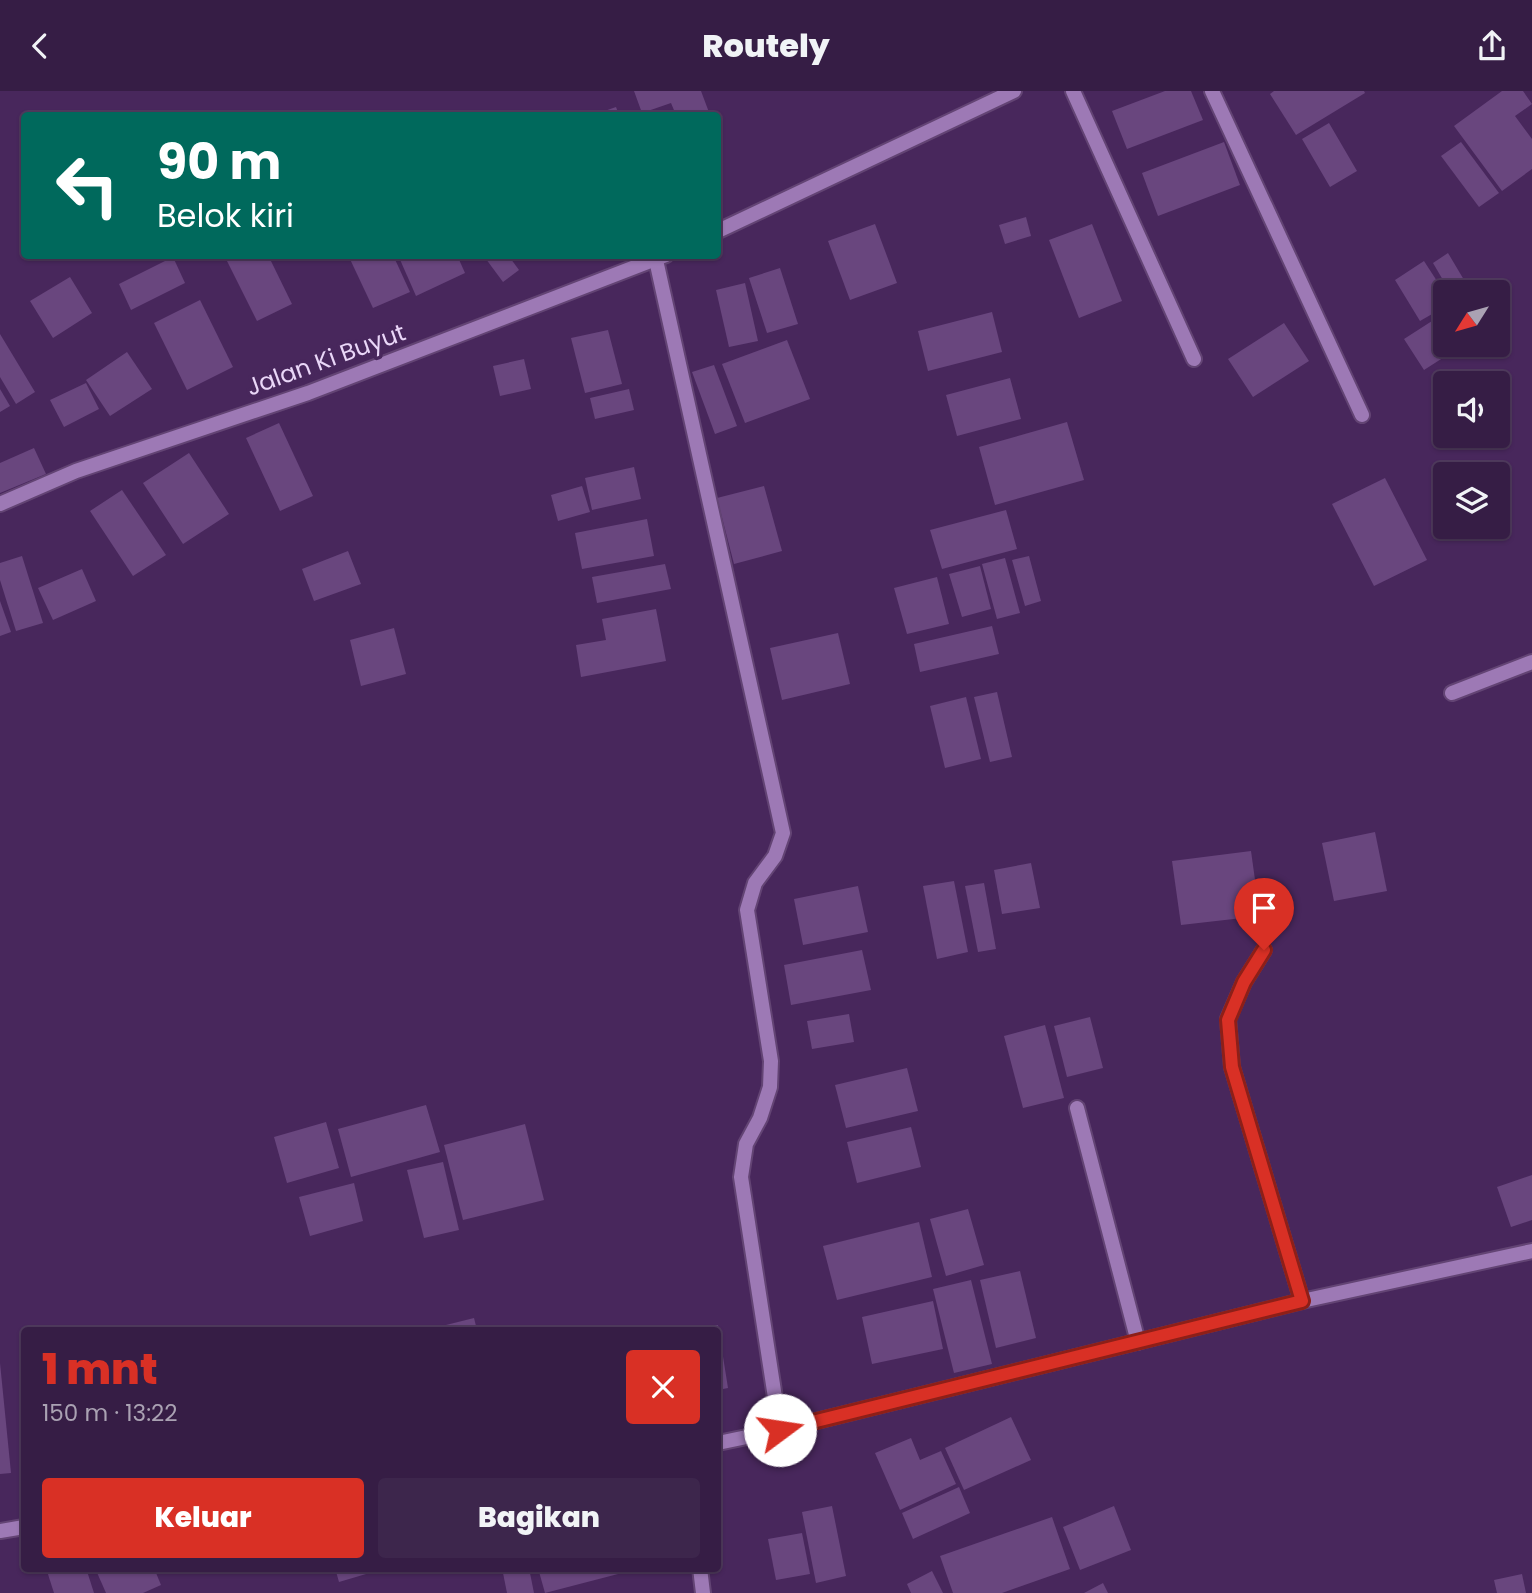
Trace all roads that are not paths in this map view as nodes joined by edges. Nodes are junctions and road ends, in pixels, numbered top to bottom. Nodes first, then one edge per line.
1 (1014, 91) edge
2 (1073, 91) edge
3 (1212, 91) edge
4 (721, 230) edge
5 (658, 259) edge
6 (661, 259) edge
7 (1194, 359) dead end
8 (1362, 415) dead end
9 (0, 503) edge
10 (1532, 662) edge
11 (1452, 693) dead end
12 (1264, 950) dead end
13 (1077, 1108) dead end
14 (1532, 1251) edge
15 (1302, 1301) junction
16 (1138, 1342) junction
17 (780, 1430) junction
18 (721, 1442) edge
19 (21, 1528) edge
20 (0, 1531) edge
21 (700, 1572) edge
22 (703, 1593) edge

1 - 4 street
2 - 7 street
3 - 8 street
5 - 9 street, Jalan Ki Buyut
6 - 17 street
10 - 11 street
12 - 15 street
13 - 16 street
14 - 15 street
15 - 16 street
16 - 17 street
17 - 18 street
19 - 20 street
21 - 22 street

